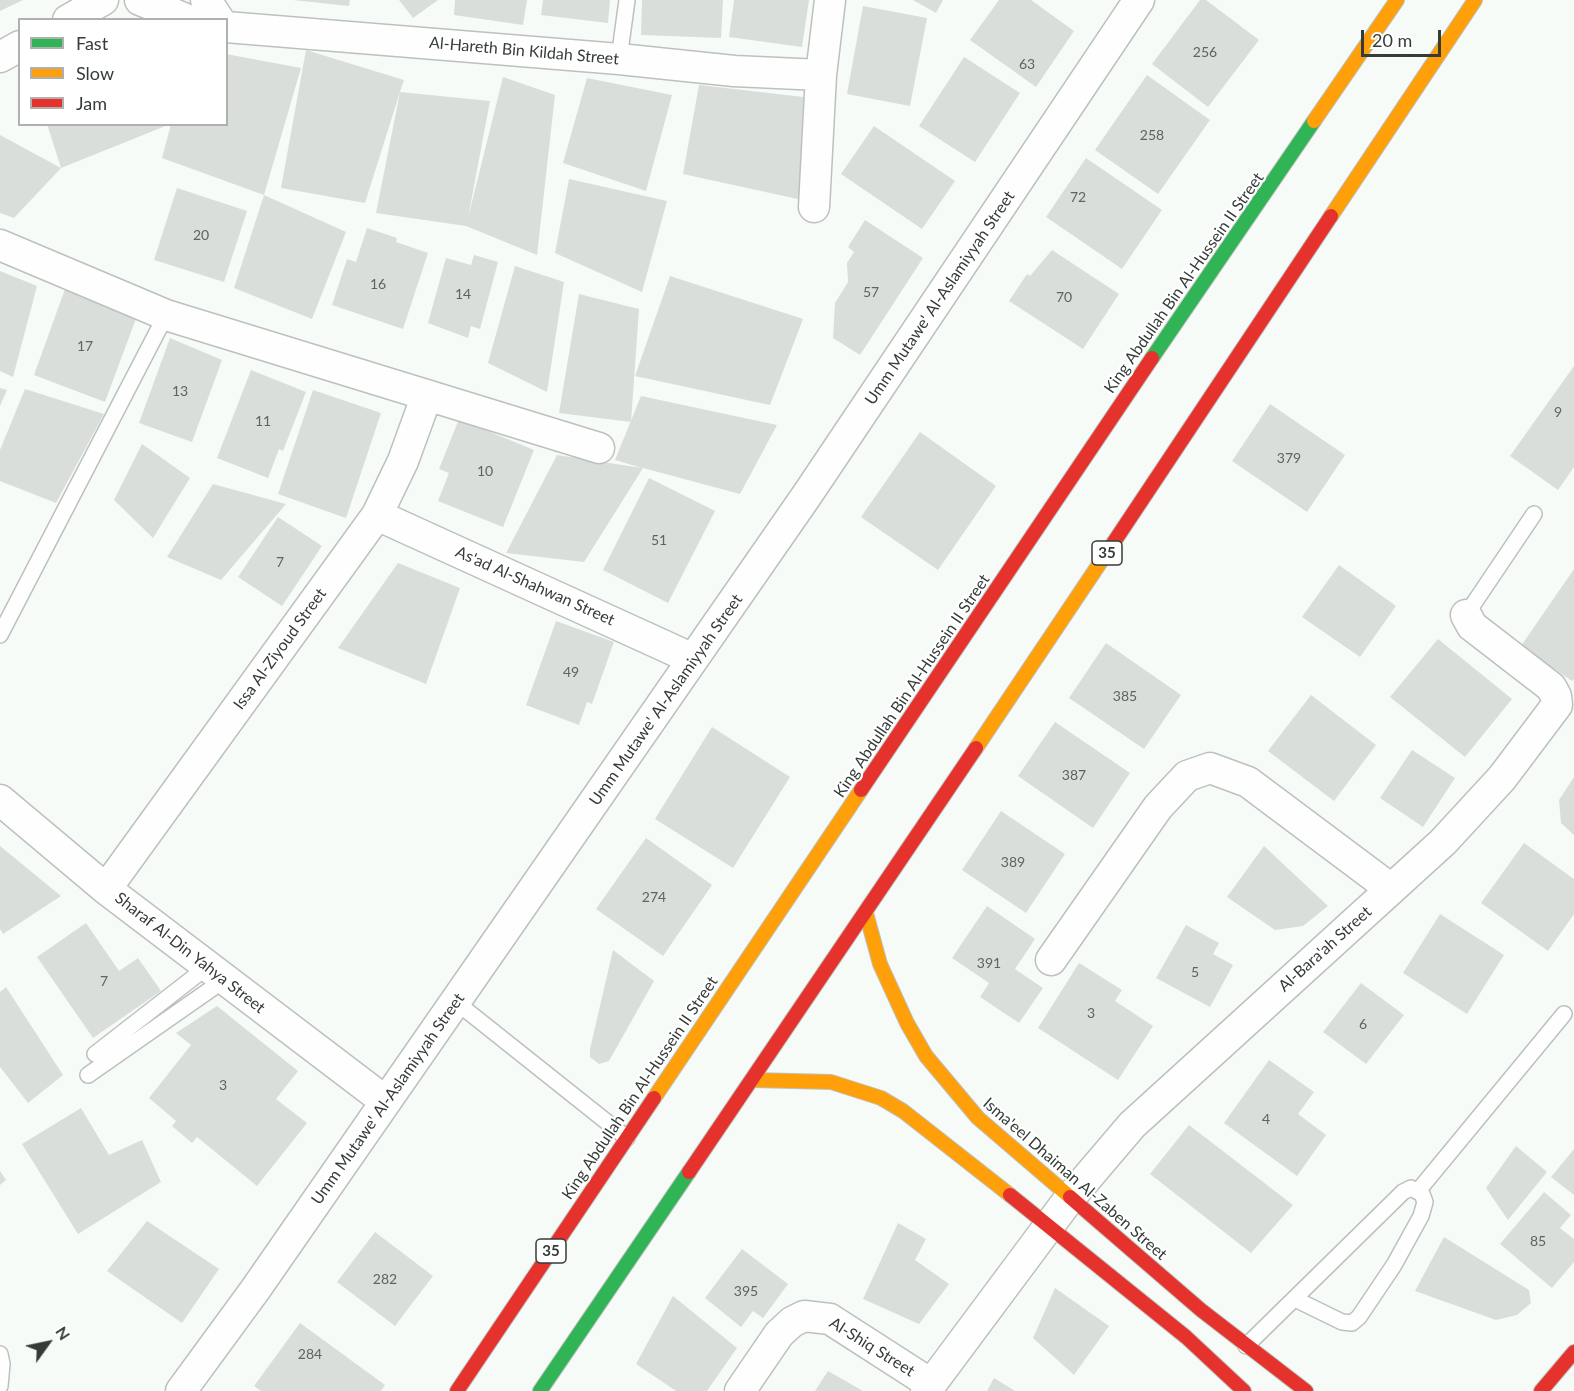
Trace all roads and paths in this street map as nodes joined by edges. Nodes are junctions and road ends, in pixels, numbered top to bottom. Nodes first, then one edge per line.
1 (103, 0) edge
2 (140, 0) edge
3 (184, 0) edge
4 (206, 0) edge
5 (627, 0) edge
6 (830, 0) edge
7 (1139, 0) edge
8 (1397, 0) edge
9 (1475, 0) edge
10 (72, 18) edge
11 (183, 18) edge
12 (214, 18) edge
13 (216, 18) edge
14 (228, 27) edge
15 (18, 47) edge
16 (0, 57) edge
17 (619, 59) junction
18 (821, 75) junction
19 (814, 207) dead end
20 (0, 245) edge
21 (166, 315) junction
22 (427, 395) junction
23 (599, 448) dead end
24 (1534, 514) dead end
25 (377, 515) junction
26 (1466, 615) joint
27 (0, 635) edge
28 (693, 659) junction
29 (0, 800) edge
30 (106, 888) junction
31 (1391, 890) junction
32 (866, 913) junction
33 (1051, 960) dead end
34 (216, 974) junction
35 (456, 1002) junction
36 (1564, 1014) dead end
37 (95, 1054) dead end
38 (88, 1075) dead end
39 (753, 1080) junction
40 (384, 1101) junction
41 (627, 1138) junction
42 (1418, 1191) junction
43 (1070, 1199) junction
44 (1050, 1226) junction
45 (1295, 1299) junction
46 (1246, 1346) junction
47 (1574, 1352) edge
48 (0, 1354) edge
49 (0, 1386) edge
50 (929, 1387) edge
51 (180, 1391) edge
52 (457, 1391) edge
53 (540, 1391) edge
54 (740, 1391) edge
55 (1244, 1391) edge
56 (1306, 1391) edge
57 (1541, 1391) edge

1 - 10 street
2 - 11 street
3 - 12 street
4 - 13 street
5 - 17 lane
6 - 18 street
7 - 28 street, Umm Mutawe' Al-Aslamiyyah Street
8 - 41 main road, King Abdullah Bin Al-Hussein II Street / 35
9 - 32 main road, 35
14 - 17 street, Al-Hareth Bin Kildah Street
15 - 16 street
17 - 18 street, Al-Hareth Bin Kildah Street
18 - 19 street
20 - 21 street
21 - 22 street
21 - 27 lane
22 - 23 street
22 - 25 street, Issa Al-Ziyoud Street
24 - 26 lane
25 - 28 street, As'ad Al-Shahwan Street
25 - 30 street, Issa Al-Ziyoud Street
26 - 31 street, Al-Bara'ah Street
28 - 35 street, Umm Mutawe' Al-Aslamiyyah Street
29 - 30 street, Sharaf Al-Din Yahya Street
30 - 34 street, Sharaf Al-Din Yahya Street
31 - 33 street
31 - 43 street, Al-Bara'ah Street
32 - 39 main road, 35
32 - 43 main road, Isma'eel Dhaiman Al-Zaben Street
34 - 37 lane
34 - 38 lane
34 - 40 street, Sharaf Al-Din Yahya Street
35 - 40 street, Umm Mutawe' Al-Aslamiyyah Street
35 - 41 lane
36 - 42 lane
39 - 44 main road
39 - 53 main road, 35
40 - 51 street, Umm Mutawe' Al-Aslamiyyah Street
41 - 52 main road, King Abdullah Bin Al-Hussein II Street / 35
42 - 45 lane
42 - 45 lane
43 - 44 street, Al-Shiq Street
43 - 46 main road, Isma'eel Dhaiman Al-Zaben Street
44 - 50 street, Al-Shiq Street
44 - 55 main road
45 - 46 lane
46 - 56 main road, Isma'eel Dhaiman Al-Zaben Street
47 - 57 main road
48 - 49 lane
50 - 54 street, Al-Shiq Street

